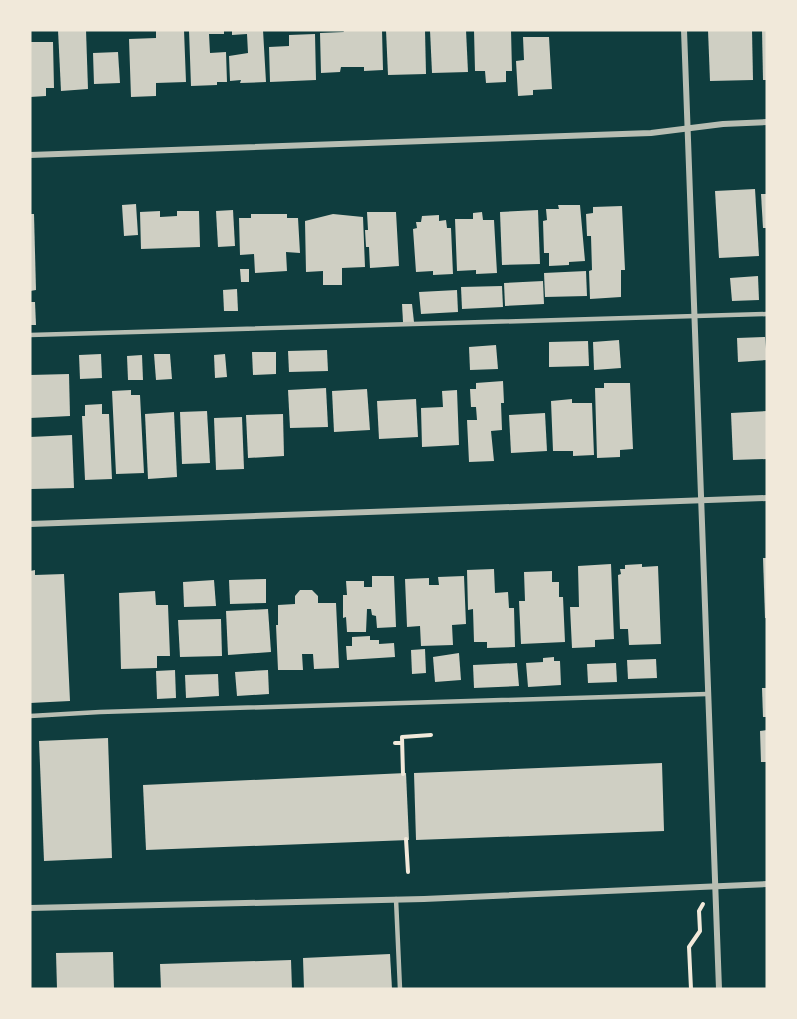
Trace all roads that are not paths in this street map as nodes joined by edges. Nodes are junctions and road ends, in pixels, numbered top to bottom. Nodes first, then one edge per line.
1 (684, 30) edge
2 (767, 122) edge
3 (687, 129) junction
4 (30, 155) edge
5 (767, 314) edge
6 (693, 317) junction
7 (30, 335) edge
8 (767, 498) edge
9 (701, 501) junction
10 (30, 524) edge
11 (707, 694) junction
12 (30, 716) edge
13 (767, 884) edge
14 (715, 886) junction
15 (396, 899) junction
16 (30, 908) edge
17 (400, 989) edge
18 (719, 989) edge

1 - 3 street
2 - 3 street
3 - 4 street
3 - 6 street
5 - 6 lane
6 - 7 lane
6 - 9 street
8 - 9 street
9 - 10 street
9 - 11 street
11 - 12 lane
11 - 14 street
13 - 14 street
14 - 15 street
14 - 18 street
15 - 16 street
15 - 17 lane

